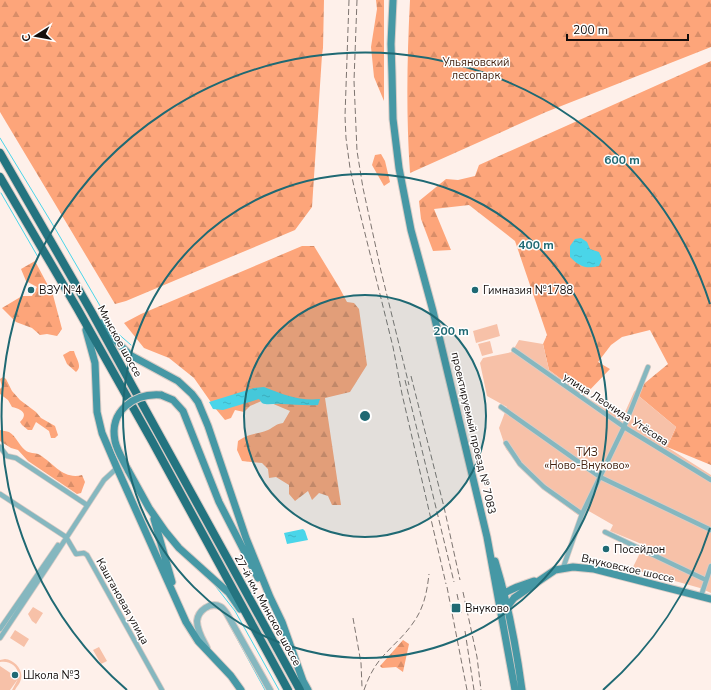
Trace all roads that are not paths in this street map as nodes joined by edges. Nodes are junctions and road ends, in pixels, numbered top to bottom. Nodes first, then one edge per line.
1 (393, 0) edge
2 (0, 154) edge
3 (0, 177) edge
4 (77, 308) junction
5 (91, 311) junction
6 (514, 350) dead end
7 (648, 367) dead end
8 (501, 406) dead end
9 (624, 427) junction
10 (506, 443) dead end
11 (0, 447) edge
12 (116, 468) junction
13 (600, 477) junction
14 (711, 480) edge
15 (0, 494) edge
16 (87, 505) junction
17 (149, 508) junction
18 (582, 514) junction
19 (711, 530) edge
20 (605, 532) dead end
21 (66, 537) junction
22 (218, 541) joint
23 (209, 546) joint
24 (711, 566) edge
25 (563, 568) junction
26 (542, 578) junction
27 (706, 580) junction
28 (502, 596) junction
29 (701, 596) junction
30 (270, 597) junction
31 (514, 598) junction
32 (711, 600) edge
33 (508, 606) junction
34 (180, 609) junction
35 (254, 628) junction
36 (0, 629) edge
37 (285, 629) junction
38 (0, 638) edge
39 (212, 657) junction
40 (162, 690) edge
41 (241, 690) edge
42 (270, 690) edge
43 (288, 690) edge
44 (300, 690) edge
45 (303, 690) edge
46 (308, 690) edge
47 (514, 690) edge
48 (522, 690) edge

1 - 28 main road, проектируемый проезд № 7083
2 - 5 highway, Минское шоссе
3 - 4 highway, Минское шоссе
4 - 12 main road
4 - 23 highway, Минское шоссе
5 - 22 highway, Минское шоссе
5 - 30 main road
6 - 9 street, улица Леонида Утёсова
7 - 9 street
8 - 13 street
9 - 13 street
9 - 14 street, улица Леонида Утёсова
10 - 18 street
11 - 16 street
12 - 16 street
12 - 34 main road
13 - 18 street
13 - 19 street
15 - 21 street, Каштановая улица
16 - 21 street
17 - 30 main road, bridge
17 - 34 main road
17 - 35 main road
18 - 25 street
20 - 27 street
21 - 36 street
21 - 38 street
21 - 40 street, Каштановая улица
22 - 44 highway, 27-й км, Минское шоссе
23 - 35 highway, 27-й км, Минское шоссе
24 - 27 street
25 - 26 main road, Внуковское шоссе
25 - 29 main road, Внуковское шоссе
26 - 28 main road, Внуковское шоссе
26 - 31 main road, Внуковское шоссе
27 - 29 street
28 - 31 main road
28 - 33 main road
28 - 47 main road
29 - 32 main road, Внуковское шоссе
30 - 37 main road
31 - 33 main road, Внуковское шоссе
33 - 48 main road
34 - 39 main road
35 - 43 highway, 27-й км, Минское шоссе
37 - 45 main road
37 - 46 main road
39 - 41 main road
39 - 42 street

